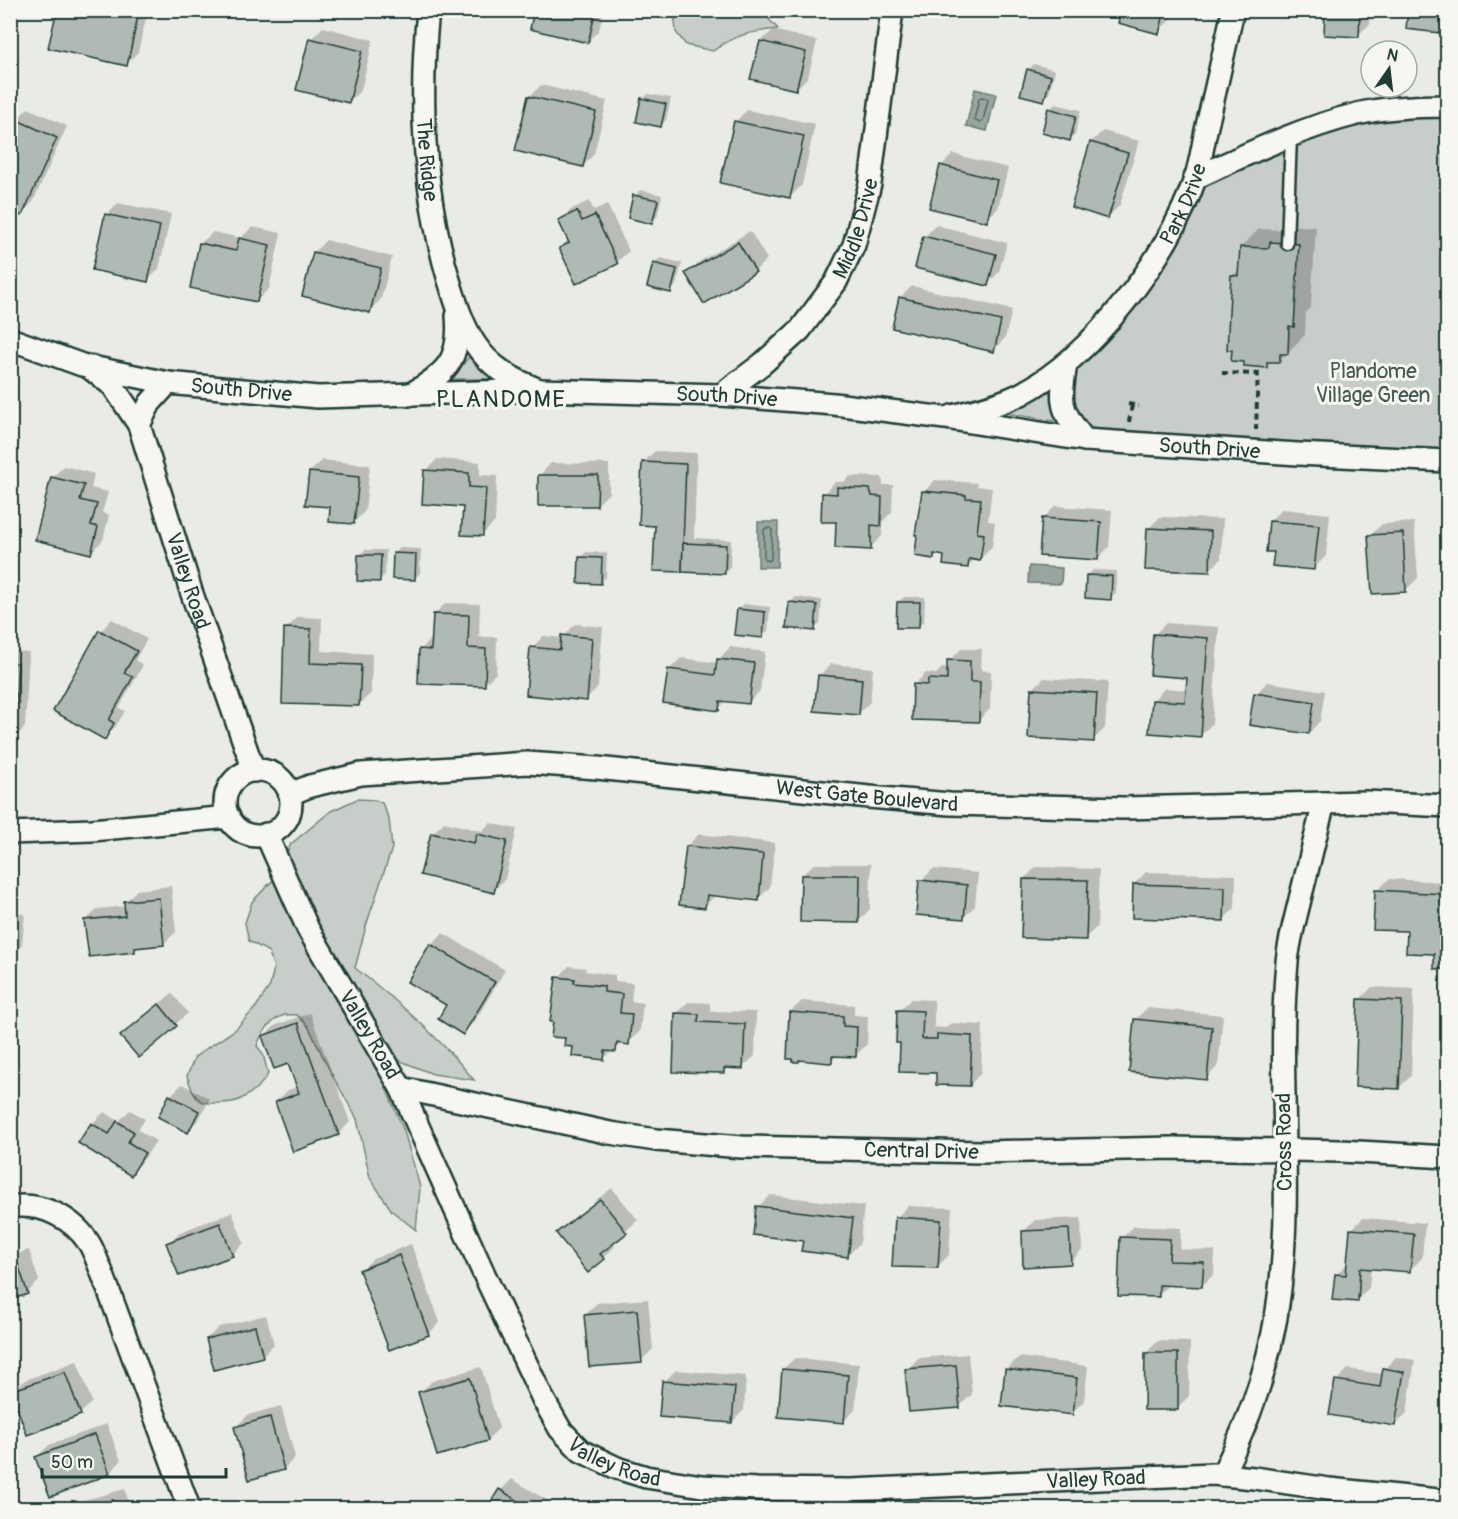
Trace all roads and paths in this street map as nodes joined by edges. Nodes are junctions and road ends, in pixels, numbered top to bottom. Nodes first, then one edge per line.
1 (428, 10) edge
2 (892, 10) edge
3 (1233, 10) edge
4 (1448, 106) edge
5 (1291, 136) junction
6 (1195, 178) junction
7 (1287, 244) dead end
8 (456, 307) junction
9 (10, 339) edge
10 (82, 364) junction
11 (1066, 364) junction
12 (1258, 368) dead end
13 (1222, 373) dead end
14 (1258, 374) junction
15 (168, 383) junction
16 (539, 390) junction
17 (407, 396) junction
18 (721, 396) junction
19 (1128, 404) dead end
20 (1139, 406) dead end
21 (945, 418) junction
22 (139, 425) junction
23 (1085, 440) junction
24 (1255, 451) junction
25 (1448, 461) edge
26 (254, 771) junction
27 (290, 794) junction
28 (1324, 802) junction
29 (1448, 806) edge
30 (229, 817) junction
31 (10, 833) edge
32 (266, 834) junction
33 (401, 1088) junction
34 (1284, 1150) junction
35 (1448, 1157) edge
36 (10, 1207) edge
37 (1222, 1475) junction
38 (1448, 1501) edge
39 (189, 1509) edge

1 - 8 street, The Ridge
2 - 18 street, Middle Drive
3 - 6 street, Park Drive
4 - 5 street
5 - 6 street
5 - 7 lane
6 - 11 street, Park Drive
8 - 16 street, The Ridge
8 - 17 street, The Ridge
9 - 10 street, South Drive
10 - 15 street, South Drive
10 - 22 street, Valley Road
11 - 21 street, Park Drive
11 - 23 street
12 - 14 path
13 - 14 path
14 - 24 path
15 - 17 street, South Drive
15 - 22 street
16 - 17 street, South Drive
16 - 18 street, South Drive
18 - 21 street, South Drive
19 - 20 path
21 - 23 street, South Drive
22 - 26 street, Valley Road
23 - 24 street, South Drive
24 - 25 street, South Drive
26 - 27 street
26 - 30 street
27 - 28 street, West Gate Boulevard
27 - 32 street
28 - 29 street, West Gate Boulevard
28 - 34 street, Cross Road
30 - 31 street
30 - 32 street
32 - 33 street, Valley Road
33 - 34 street, Central Drive
33 - 37 street, Valley Road
34 - 35 street, Central Drive
34 - 37 street, Cross Road
36 - 39 street
37 - 38 street, Valley Road

